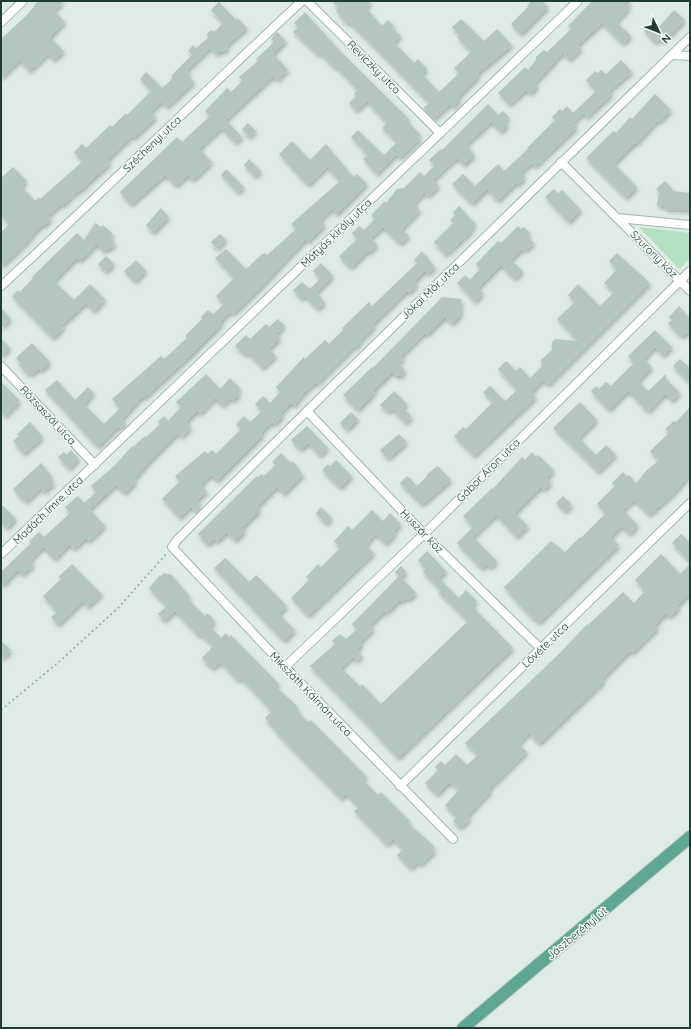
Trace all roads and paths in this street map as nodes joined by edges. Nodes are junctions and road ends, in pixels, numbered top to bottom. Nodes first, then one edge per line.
1 (23, 1) edge
2 (302, 1) edge
3 (307, 1) edge
4 (578, 1) edge
5 (1, 22) edge
6 (690, 37) edge
7 (672, 55) junction
8 (690, 56) edge
9 (440, 133) junction
10 (561, 162) junction
11 (617, 218) junction
12 (690, 225) edge
13 (690, 271) edge
14 (680, 281) junction
15 (1, 286) edge
16 (690, 291) edge
17 (1, 366) edge
18 (307, 411) junction
19 (94, 465) junction
20 (690, 503) edge
21 (424, 534) junction
22 (172, 547) junction
23 (1, 554) edge
24 (541, 649) junction
25 (285, 667) junction
26 (1, 710) edge
27 (400, 786) junction
28 (690, 837) edge
29 (453, 839) dead end
30 (463, 1028) edge

1 - 5 street
2 - 15 street, Széchenyi utca
3 - 9 street, Reviczky utca
4 - 9 street, Mátyás király utca
6 - 7 street, Jókai Mór utca
7 - 8 street
7 - 10 street, Jókai Mór utca
9 - 19 street, Mátyás király utca
10 - 11 street
10 - 18 street, Jókai Mór utca
11 - 12 street
11 - 14 street, Szurony köz
13 - 14 street, Gábor Áron utca
14 - 16 street, Szurony köz
14 - 21 street, Gábor Áron utca
17 - 19 street, Rózsaszál utca
18 - 21 street, Huszár köz
18 - 22 street, Jókai Mór utca
19 - 23 street, Madách Imre utca
20 - 24 street, Lövéte utca
21 - 24 street, Huszár köz
21 - 25 street, Gábor Áron utca
22 - 25 street, Mikszáth Kálmán utca
22 - 26 path
24 - 27 street, Lövéte utca
25 - 27 street, Mikszáth Kálmán utca
27 - 29 street, Mikszáth Kálmán utca
28 - 30 main road, Jászberényi út

